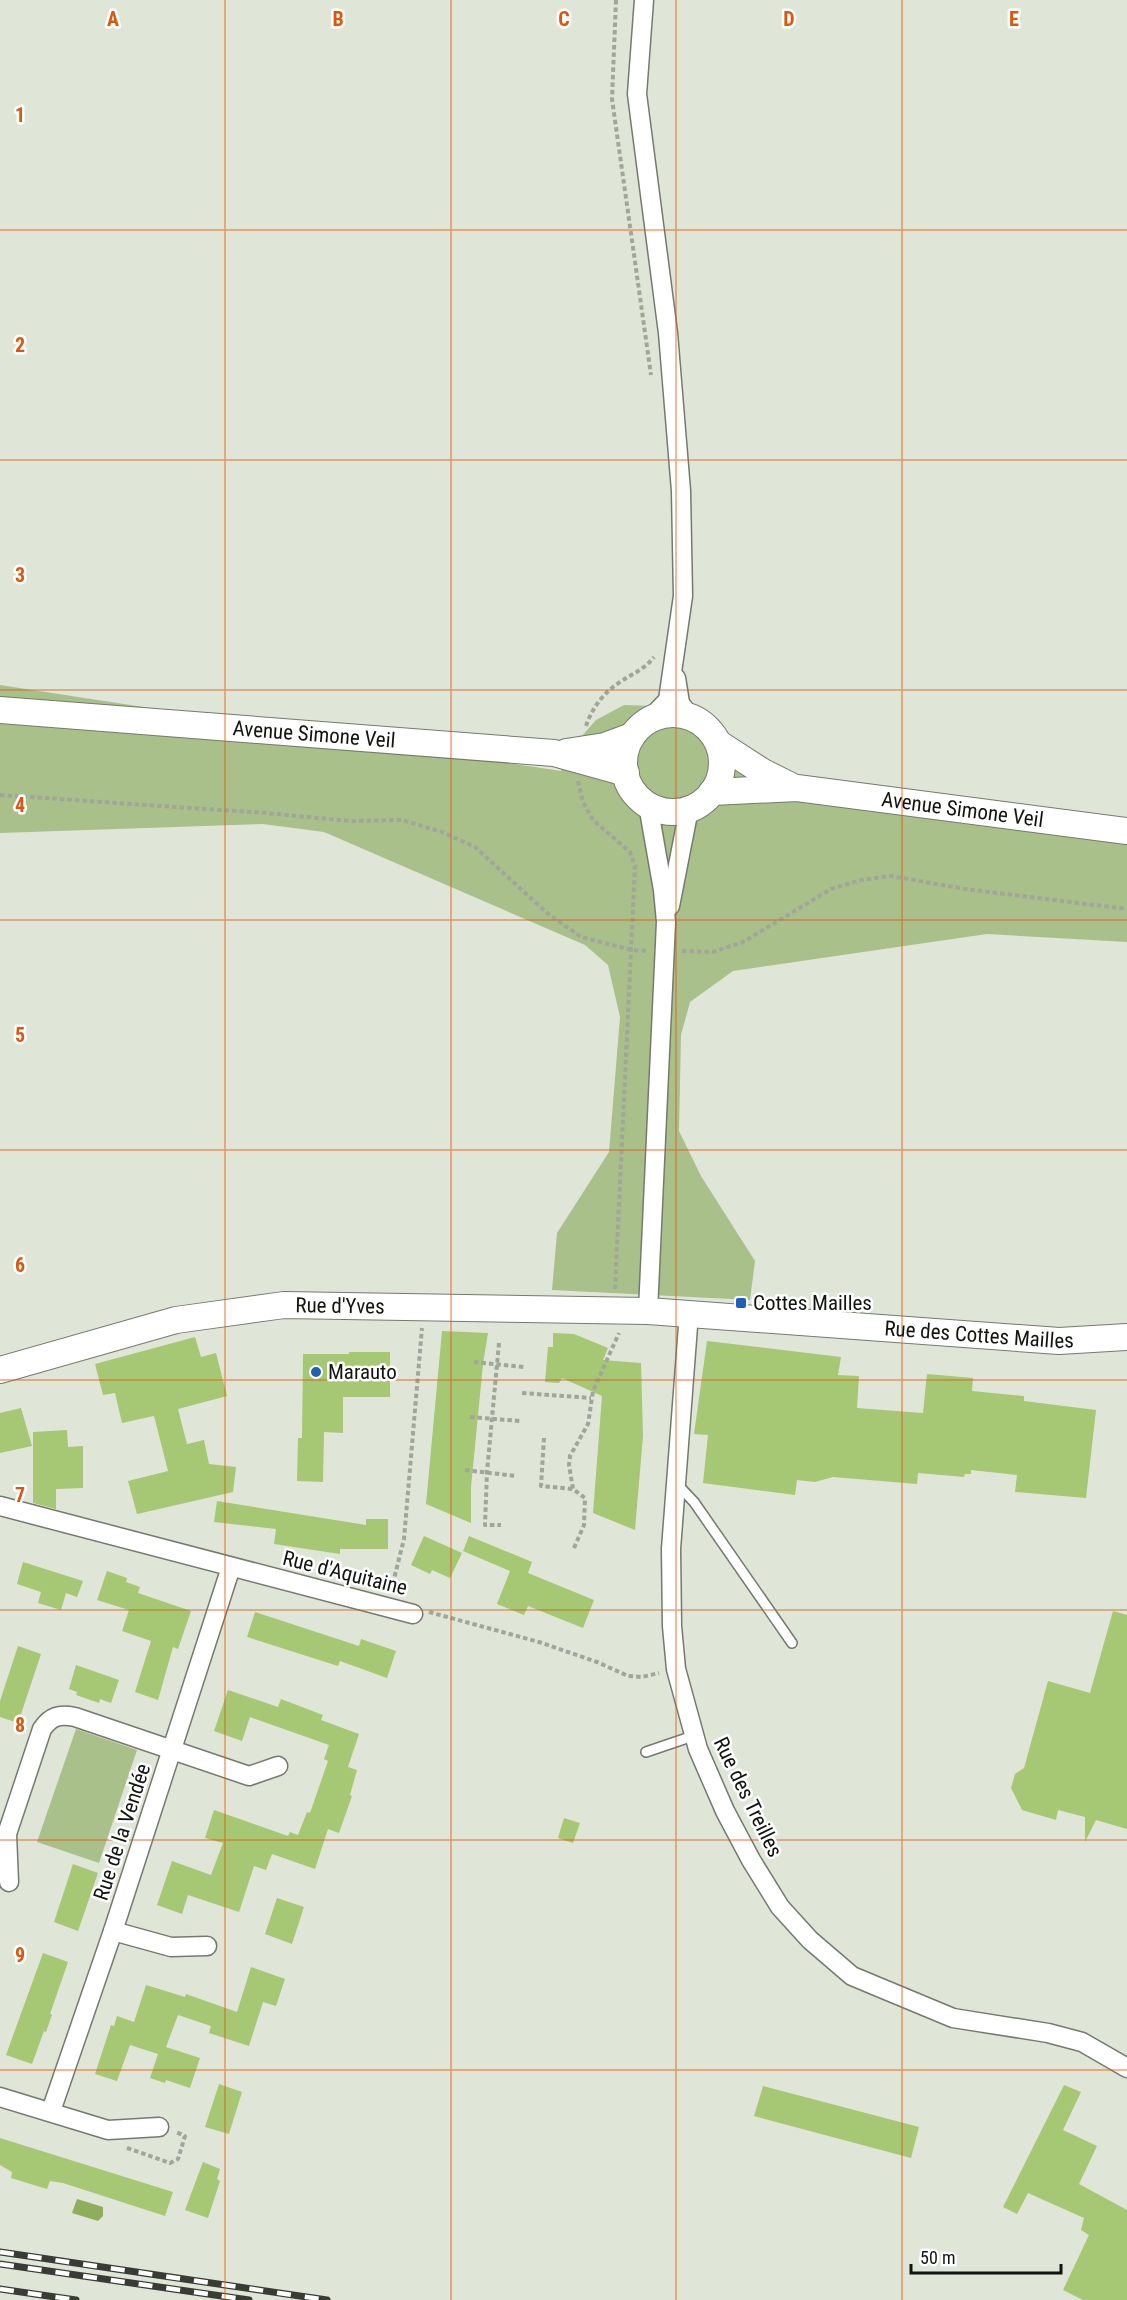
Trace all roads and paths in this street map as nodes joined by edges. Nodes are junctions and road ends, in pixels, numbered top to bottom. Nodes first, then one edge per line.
1 (616, 0) edge
2 (644, 0) edge
3 (651, 382) dead end
4 (656, 655) dead end
5 (674, 661) junction
6 (0, 710) edge
7 (690, 717) junction
8 (641, 728) junction
9 (718, 743) junction
10 (570, 754) junction
11 (626, 773) junction
12 (797, 788) junction
13 (712, 792) junction
14 (0, 795) edge
15 (648, 805) junction
16 (689, 809) junction
17 (1127, 831) edge
18 (1127, 909) edge
19 (666, 922) junction
20 (664, 949) junction
21 (632, 950) junction
22 (423, 1307) junction
23 (630, 1310) junction
24 (689, 1313) junction
25 (1127, 1337) edge
26 (499, 1343) dead end
27 (474, 1362) dead end
28 (496, 1364) junction
29 (524, 1367) dead end
30 (0, 1370) edge
31 (522, 1393) dead end
32 (591, 1398) junction
33 (470, 1417) dead end
34 (492, 1419) junction
35 (520, 1421) dead end
36 (544, 1438) dead end
37 (465, 1470) dead end
38 (487, 1473) junction
39 (516, 1476) dead end
40 (676, 1483) junction
41 (573, 1489) junction
42 (0, 1506) edge
43 (501, 1525) dead end
44 (574, 1548) dead end
45 (231, 1567) junction
46 (386, 1606) junction
47 (414, 1614) joint
48 (792, 1643) dead end
49 (676, 1669) junction
50 (693, 1736) junction
51 (173, 1751) junction
52 (646, 1752) dead end
53 (279, 1766) dead end
54 (9, 1882) dead end
55 (113, 1931) junction
56 (207, 1946) dead end
57 (1127, 2068) edge
58 (0, 2097) edge
59 (51, 2111) junction
60 (159, 2127) dead end

1 - 3 path
2 - 5 street
4 - 10 path
5 - 7 street
5 - 8 street
6 - 10 main road, Avenue Simone Veil
7 - 8 main road
7 - 9 main road
8 - 10 main road
8 - 11 main road
9 - 12 main road
9 - 13 main road
10 - 11 main road, Avenue Simone Veil
10 - 21 path
11 - 15 main road
12 - 13 main road
12 - 17 main road, Avenue Simone Veil
13 - 16 main road
14 - 21 path
15 - 16 main road
15 - 19 street
16 - 19 street
18 - 20 path
19 - 20 street
20 - 21 path
20 - 23 street
21 - 23 path
22 - 23 main road, Rue d'Yves
22 - 30 main road, Rue d'Yves
22 - 46 path
23 - 24 main road, Rue d'Yves
23 - 32 path
24 - 25 main road, Rue des Cottes Mailles
24 - 40 street, Rue des Treilles
26 - 28 path
27 - 28 path
28 - 29 path
28 - 34 path
31 - 32 path
32 - 41 path
33 - 34 path
34 - 35 path
34 - 38 path
36 - 41 path
37 - 38 path
38 - 39 path
38 - 43 path
40 - 48 lane
40 - 49 street, Rue des Treilles
41 - 44 path
42 - 45 street, Rue d'Aquitaine
45 - 46 street, Rue d'Aquitaine
45 - 51 street, Rue de la Vendée
46 - 47 street, Rue d'Aquitaine
47 - 49 path, Rue d'Aquitaine
49 - 50 street, Rue des Treilles
50 - 52 lane
50 - 57 street, Rue des Treilles
51 - 53 street
51 - 54 street
51 - 55 street, Rue de la Vendée
55 - 56 street
55 - 59 street, Rue de la Vendée
58 - 59 street
59 - 60 street

